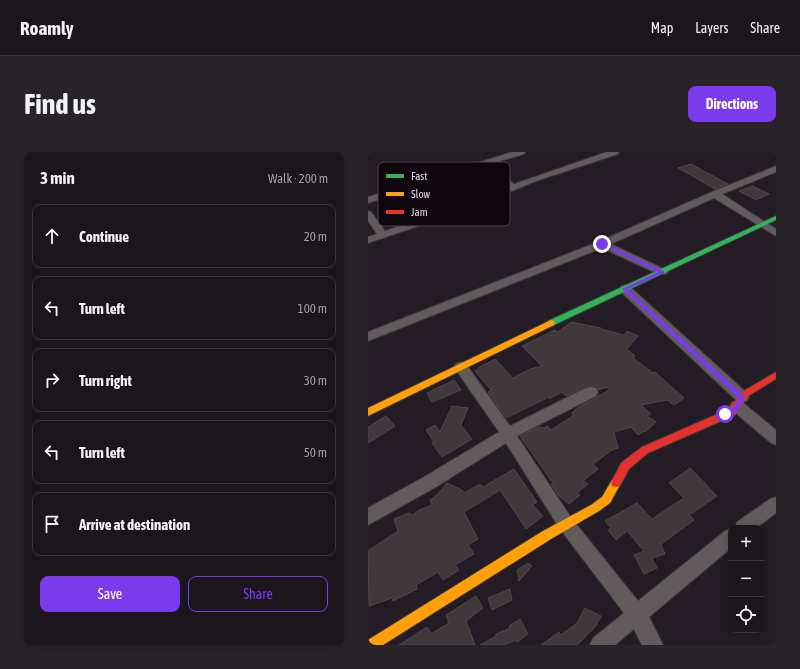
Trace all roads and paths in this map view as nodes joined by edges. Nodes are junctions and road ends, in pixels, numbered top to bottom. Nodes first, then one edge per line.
1 (521, 152) edge
2 (615, 152) edge
3 (490, 162) edge
4 (776, 169) edge
5 (510, 185) edge
6 (513, 187) junction
7 (510, 188) edge
8 (715, 194) junction
9 (378, 197) edge
10 (368, 200) edge
11 (368, 214) edge
12 (776, 218) edge
13 (761, 225) junction
14 (410, 226) edge
15 (776, 233) edge
16 (383, 235) junction
17 (368, 240) edge
18 (602, 244) junction
19 (662, 272) junction
20 (625, 289) junction
21 (368, 337) edge
22 (461, 367) junction
23 (776, 375) edge
24 (591, 392) dead end
25 (740, 402) junction
26 (368, 412) edge
27 (508, 434) junction
28 (776, 439) edge
29 (776, 504) edge
30 (368, 517) edge
31 (566, 524) junction
32 (747, 525) edge
33 (728, 539) edge
34 (637, 615) junction
35 (371, 645) edge
36 (600, 645) edge
37 (653, 645) edge

1 - 3 street
2 - 6 street
4 - 8 street
5 - 6 street
6 - 7 street
8 - 13 street
8 - 18 street
9 - 10 street
11 - 16 street
12 - 13 street
13 - 15 street
13 - 19 street
14 - 16 street
16 - 17 street
18 - 19 street
18 - 21 street
19 - 20 street
20 - 22 street
20 - 25 street
22 - 26 street
22 - 27 street
23 - 25 street
24 - 27 street
25 - 28 street
25 - 31 street
27 - 30 street
27 - 31 street
29 - 32 street
31 - 34 street
31 - 35 street
33 - 34 street
34 - 36 street
34 - 37 street

